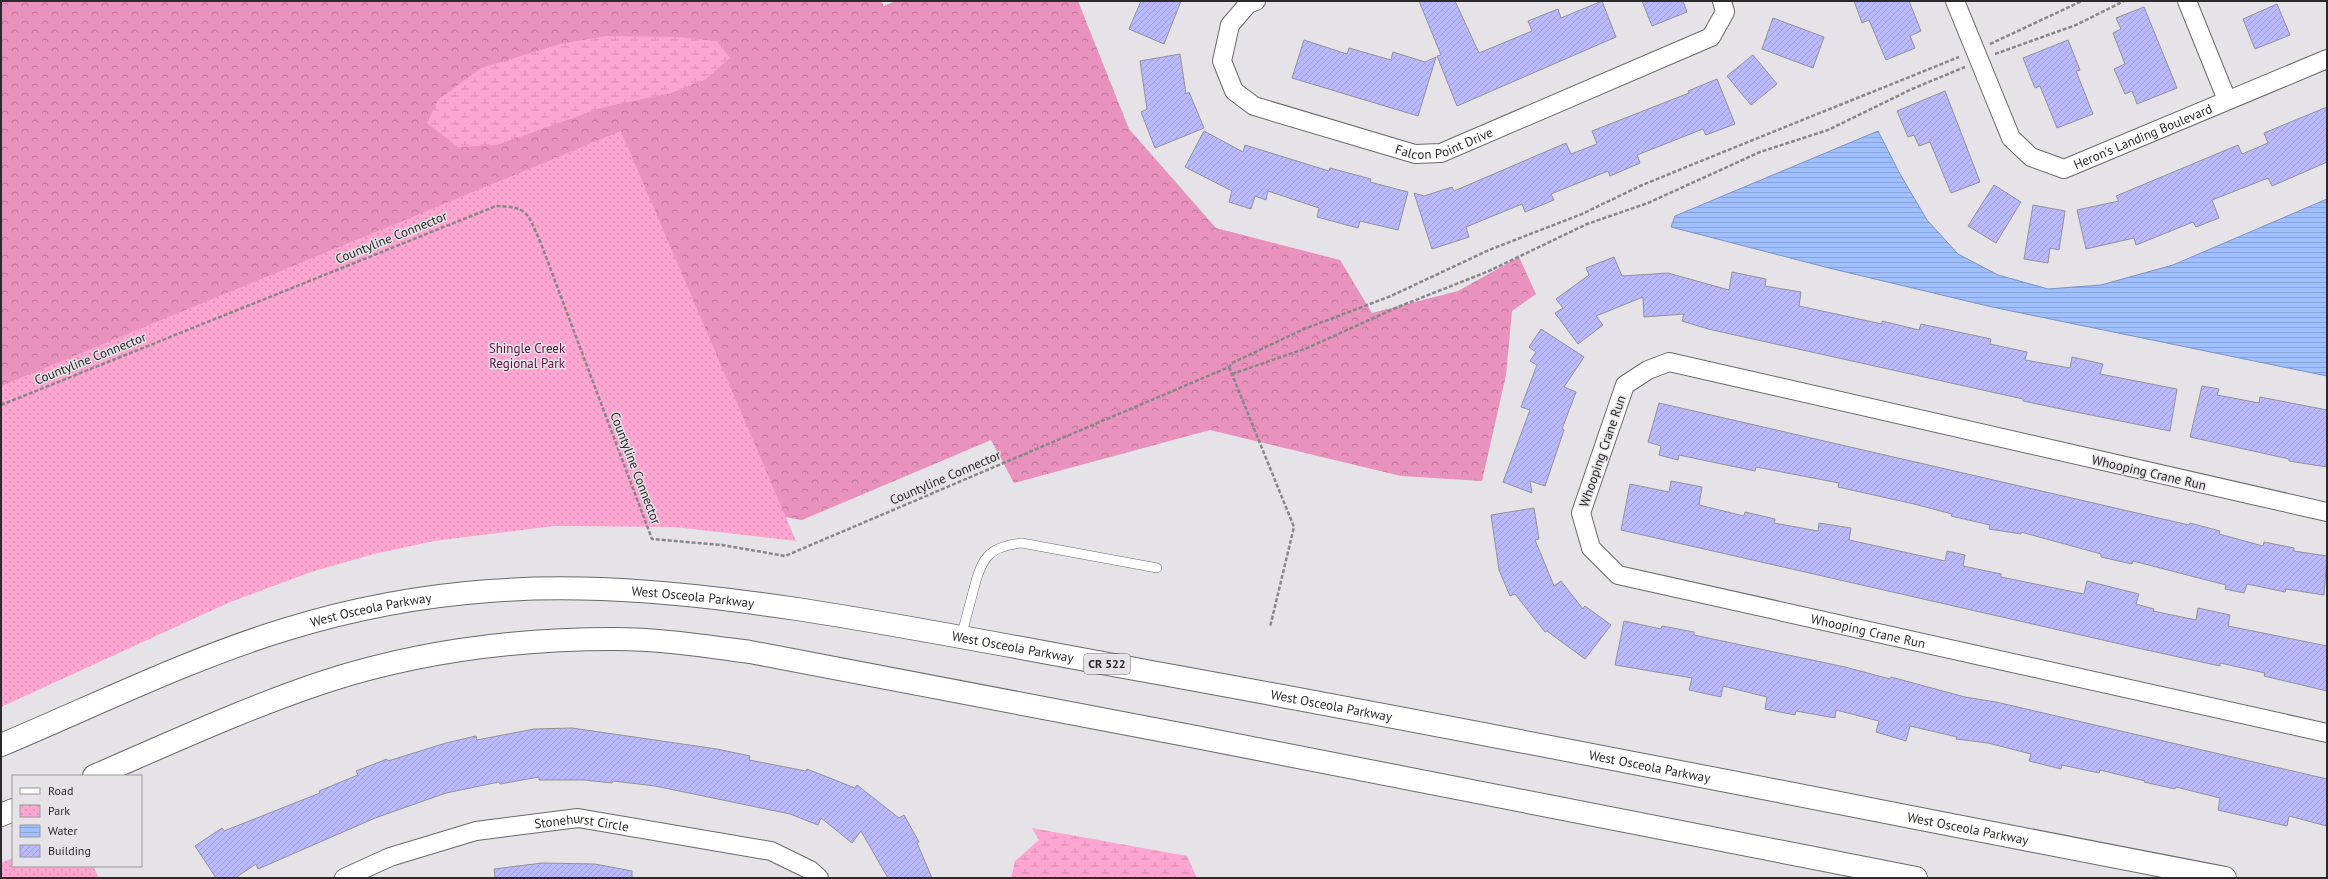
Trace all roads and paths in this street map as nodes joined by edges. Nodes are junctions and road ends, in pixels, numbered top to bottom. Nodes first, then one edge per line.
1 (1256, 1) edge
2 (1722, 1) edge
3 (1955, 1) edge
4 (2082, 1) edge
5 (2124, 1) edge
6 (2187, 1) edge
7 (1977, 56) junction
8 (2327, 59) edge
9 (2227, 100) junction
10 (1230, 367) junction
11 (1232, 374) junction
12 (1, 405) edge
13 (2327, 512) edge
14 (1157, 568) dead end
15 (1270, 627) dead end
16 (961, 637) junction
17 (2327, 733) edge
18 (1, 745) edge
19 (96, 775) edge
20 (12, 810) edge
21 (1, 816) edge
22 (344, 878) edge
23 (819, 878) edge
24 (1916, 878) edge
25 (2225, 878) edge

1 - 2 street, Falcon Point Drive
3 - 7 street, Heron's Landing Boulevard
4 - 7 path
5 - 7 path
6 - 9 street
7 - 9 street, Heron's Landing Boulevard
7 - 10 path
7 - 11 path
8 - 9 street, Heron's Landing Boulevard
10 - 11 path
10 - 12 path, Countyline Connector
11 - 15 path
13 - 17 street, Whooping Crane Run
14 - 16 lane
16 - 18 main road, West Osceola Parkway / CR 522
16 - 25 main road, West Osceola Parkway / CR 522
19 - 24 main road
20 - 21 main road
22 - 23 street, Stonehurst Circle

